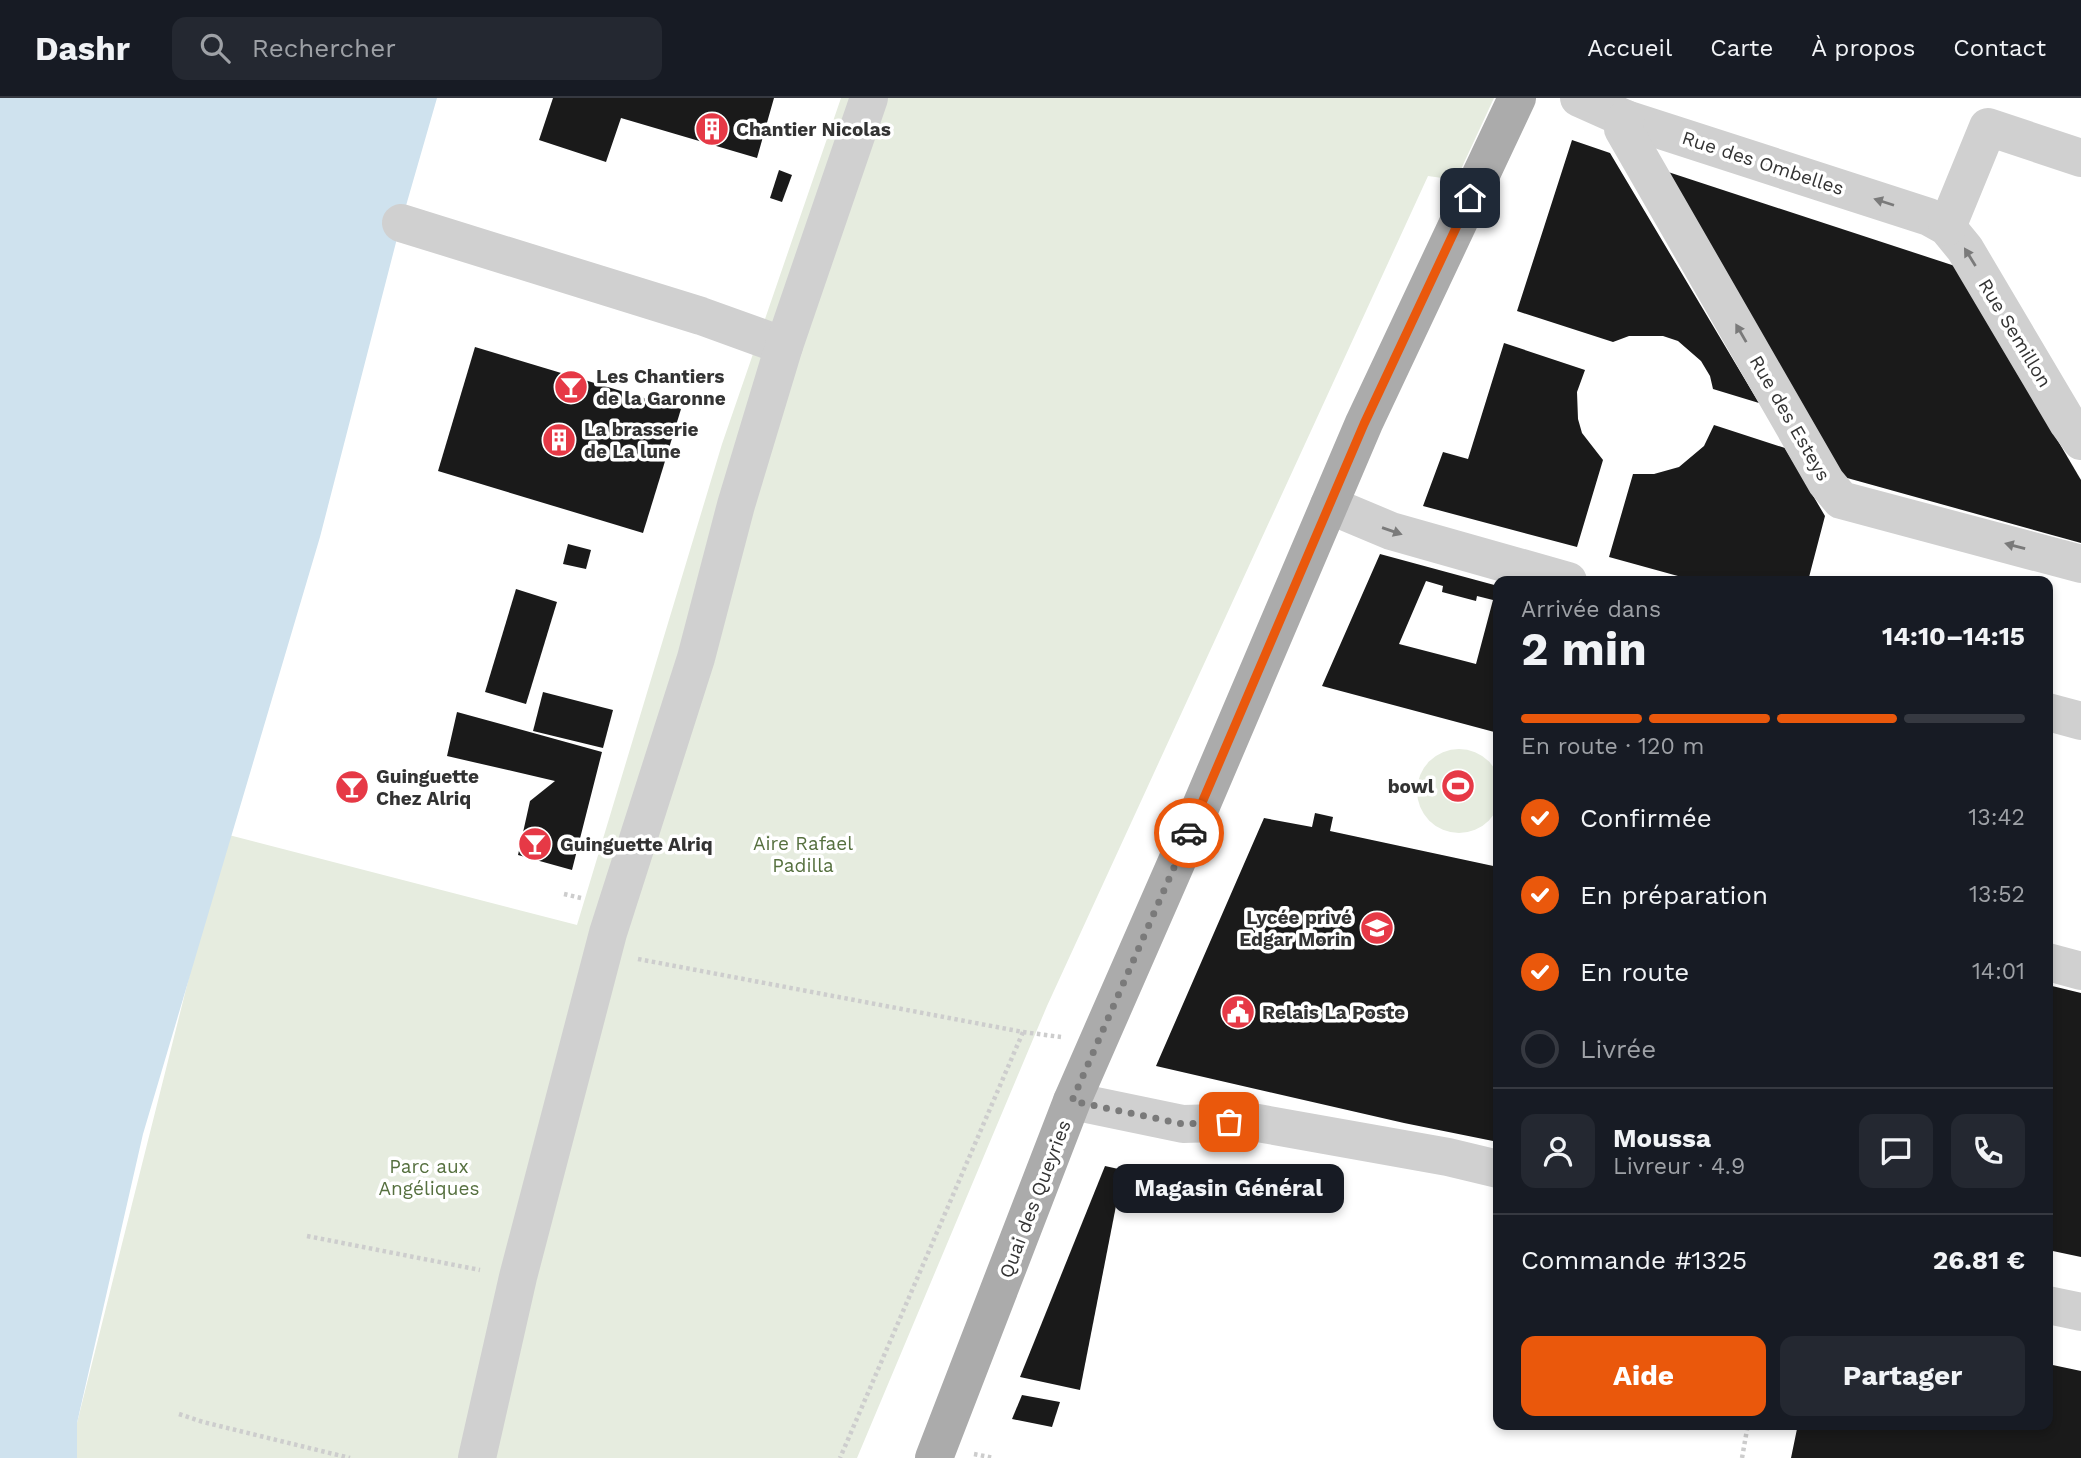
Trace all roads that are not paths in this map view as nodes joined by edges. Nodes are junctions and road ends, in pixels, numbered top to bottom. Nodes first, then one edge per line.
1 (869, 98) edge
2 (1517, 98) edge
3 (1579, 98) edge
4 (1626, 119) junction
5 (2081, 158) edge
6 (401, 223) dead end
7 (1947, 227) junction
8 (784, 346) junction
9 (2081, 441) edge
10 (1329, 505) junction
11 (2081, 564) edge
12 (1550, 576) edge
13 (2053, 714) edge
14 (2081, 722) edge
15 (2053, 963) edge
16 (2081, 971) edge
17 (1072, 1101) junction
18 (1493, 1168) edge
19 (2053, 1306) edge
20 (2081, 1312) edge
21 (477, 1458) edge
22 (934, 1458) edge

1 - 8 street
2 - 10 main road, Quai des Queyries
3 - 4 street, Rue des Ombelles
7 -> 4 street, Rue des Ombelles
11 -> 4 street, Rue des Esteys
5 - 7 street
6 - 8 street
9 -> 7 street, Rue Semillon
8 - 21 street
10 -> 12 street
10 - 17 main road, Quai des Queyries
13 - 14 street
15 - 16 street
17 - 18 street
17 - 22 main road, Quai des Queyries
19 - 20 street

